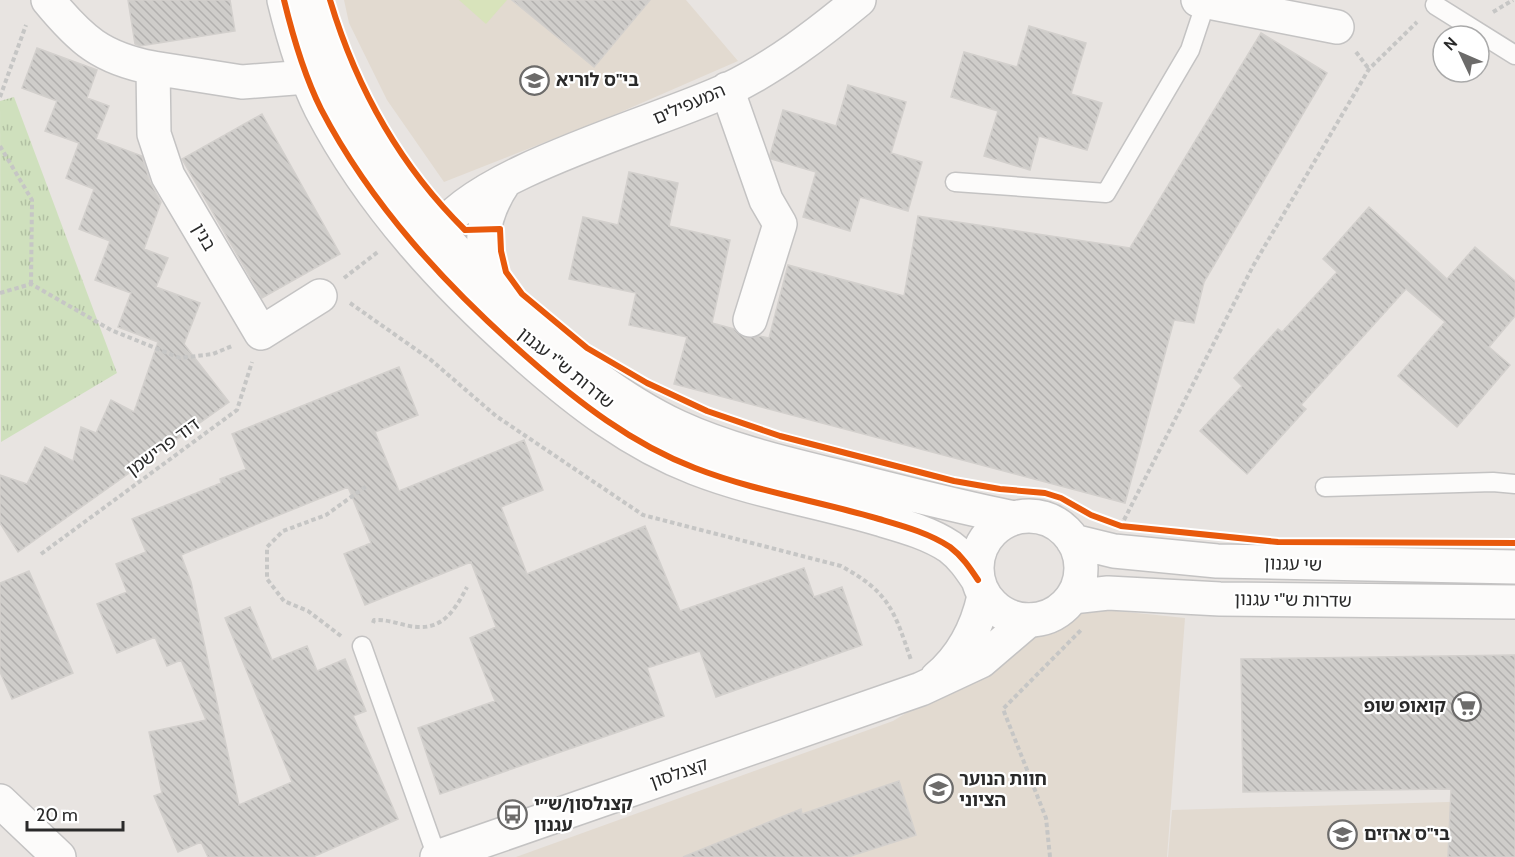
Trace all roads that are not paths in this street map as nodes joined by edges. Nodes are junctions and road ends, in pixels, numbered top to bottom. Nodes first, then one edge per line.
1 (284, 0) edge
2 (311, 0) edge
3 (859, 0) edge
4 (1202, 1) edge
5 (1435, 5) road end
6 (38, 10) edge
7 (1337, 27) dead end
8 (1515, 55) edge
9 (153, 68) junction
10 (307, 77) junction
11 (727, 90) junction
12 (505, 181) junction
13 (955, 182) dead end
14 (440, 232) junction
15 (431, 264) junction
16 (325, 292) road end
17 (498, 294) junction
18 (750, 320) dead end
19 (1515, 484) edge
20 (1324, 487) dead end
21 (1014, 518) junction
22 (1073, 541) junction
23 (1515, 567) edge
24 (981, 588) junction
25 (1072, 597) junction
26 (1515, 602) edge
27 (1029, 620) junction
28 (362, 646) road end
29 (921, 690) junction
30 (0, 801) edge
31 (59, 857) edge
32 (437, 857) edge

1 - 10 street, שדרות ש"י עגנון
2 - 14 street, שדרות ש"י עגנון
3 - 11 street, המעפילים
4 - 7 street
4 - 13 lane
5 - 8 lane
6 - 9 street
9 - 10 street
9 - 16 street, בנין
10 - 15 street, שדרות ש"י עגנון
11 - 12 street, המעפילים
11 - 18 street
12 - 14 street, המעפילים
12 - 17 street
14 - 15 street, המעפילים
14 - 17 street, שדרות ש"י עגנון
15 - 24 street, שדרות ש"י עגנון
17 - 21 street, שדרות ש"י עגנון
19 - 20 lane
21 - 22 street
21 - 24 street
22 - 23 street, שי עגנון
22 - 25 street
24 - 27 street
24 - 29 street
25 - 26 street, שדרות ש"י עגנון
25 - 27 street
27 - 29 street
28 - 32 lane
29 - 32 street, קצנלסון
30 - 31 street

